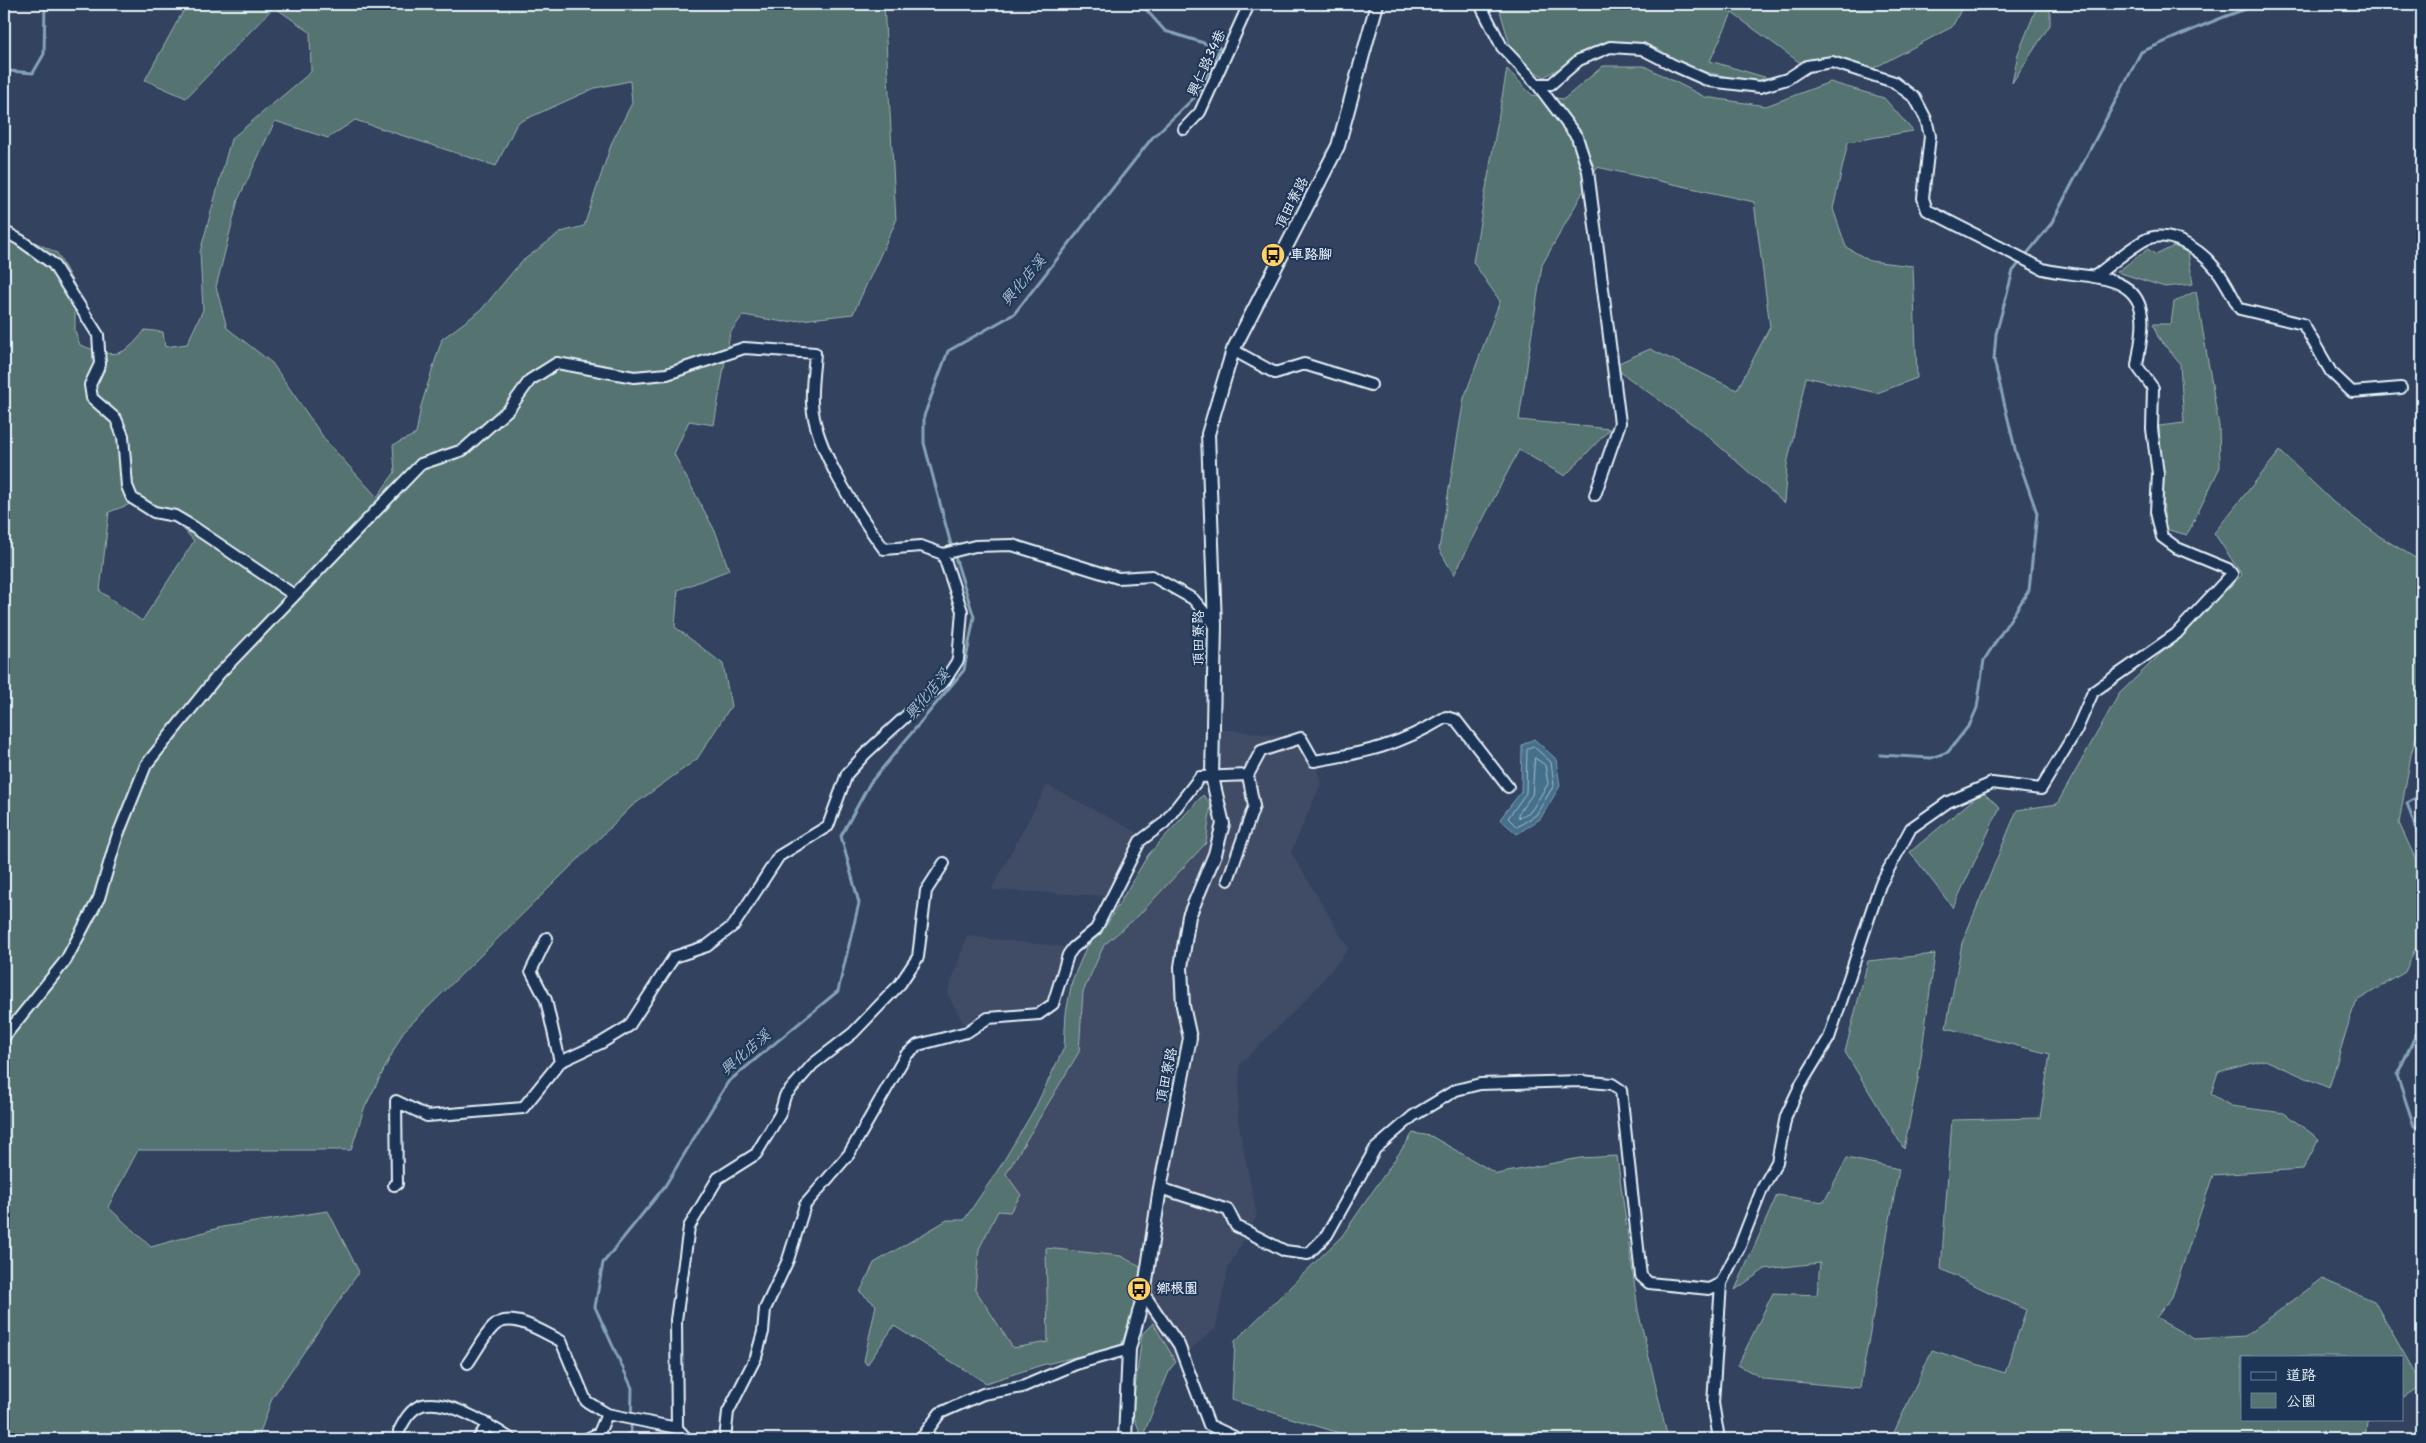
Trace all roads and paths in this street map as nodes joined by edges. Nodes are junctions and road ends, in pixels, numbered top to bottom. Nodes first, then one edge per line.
1 (1249, 4) edge
2 (1376, 4) edge
3 (1482, 4) edge
4 (1538, 84) junction
5 (1184, 129) dead end
6 (4, 231) edge
7 (2094, 277) junction
8 (1233, 350) junction
9 (1371, 385) dead end
10 (2401, 388) dead end
11 (1595, 495) dead end
12 (943, 554) junction
13 (294, 595) junction
14 (1215, 625) junction
15 (1248, 775) junction
16 (1212, 777) junction
17 (1508, 787) dead end
18 (944, 863) dead end
19 (1228, 880) dead end
20 (547, 938) dead end
21 (4, 1037) edge
22 (560, 1062) junction
23 (394, 1185) dead end
24 (1160, 1188) junction
25 (1721, 1283) junction
26 (1144, 1294) junction
27 (1128, 1350) junction
28 (468, 1363) dead end
29 (608, 1414) junction
30 (488, 1424) junction
31 (677, 1428) junction
32 (399, 1431) dead end
33 (478, 1439) edge
34 (511, 1439) edge
35 (586, 1439) edge
36 (687, 1439) edge
37 (725, 1439) edge
38 (920, 1439) edge
39 (1125, 1439) edge
40 (1239, 1439) edge
41 (1719, 1439) edge

1 - 5 street, 興仁路34巷
2 - 8 street, 頂田寮路
3 - 4 street
4 - 7 street
4 - 11 street
6 - 13 street
7 - 10 street
7 - 25 street
8 - 9 street
8 - 14 street, 頂田寮路
12 - 13 street
12 - 14 street
12 - 22 street
13 - 21 street
14 - 16 street, 頂田寮路
15 - 16 street
15 - 17 street
15 - 19 street
16 - 24 street, 頂田寮路
16 - 37 street
18 - 31 street
20 - 22 street
22 - 23 street
24 - 25 street
24 - 26 street, 頂田寮路
25 - 41 street
26 - 27 street, 頂田寮路
26 - 40 street
27 - 38 street
27 - 39 street, 頂田寮路
28 - 29 street
29 - 31 street
29 - 35 street
30 - 32 street
30 - 33 street
30 - 34 street
31 - 36 street

